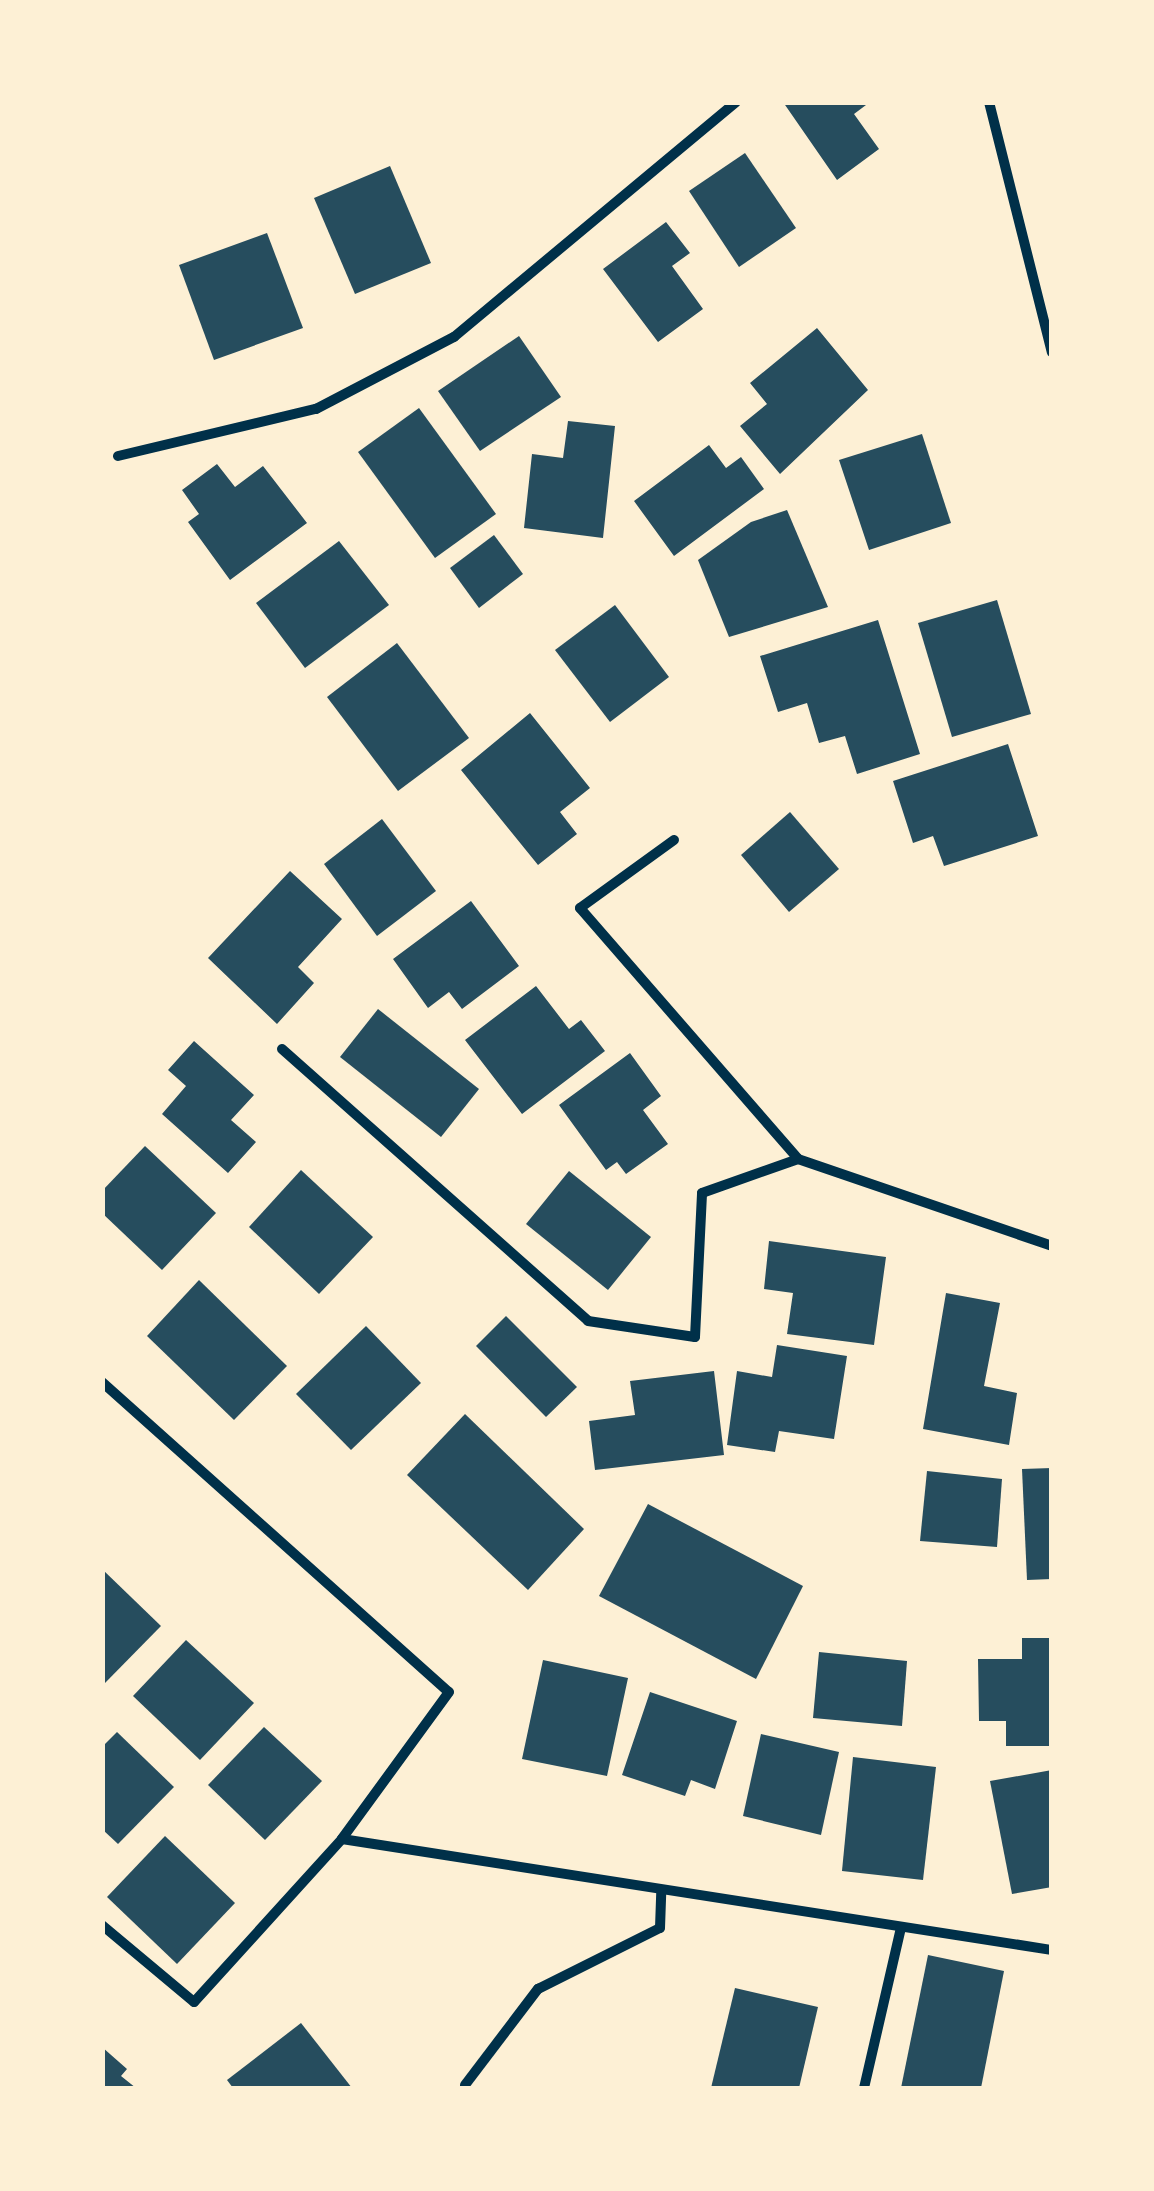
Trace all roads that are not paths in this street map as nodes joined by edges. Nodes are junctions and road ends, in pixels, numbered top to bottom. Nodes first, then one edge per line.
1 (736, 102) edge
2 (989, 102) edge
3 (1052, 352) edge
4 (118, 456) dead end
5 (674, 840) dead end
6 (282, 1050) dead end
7 (798, 1159) junction
8 (1052, 1246) edge
9 (102, 1382) edge
10 (342, 1839) junction
11 (661, 1890) junction
12 (102, 1925) edge
13 (902, 1928) junction
14 (1052, 1950) edge
15 (465, 2085) dead end
16 (864, 2088) edge

1 - 4 street
2 - 3 street
5 - 7 street
6 - 7 street
7 - 8 street
9 - 10 street
10 - 11 street
10 - 12 street
11 - 13 street
11 - 15 street
13 - 14 street
13 - 16 street

